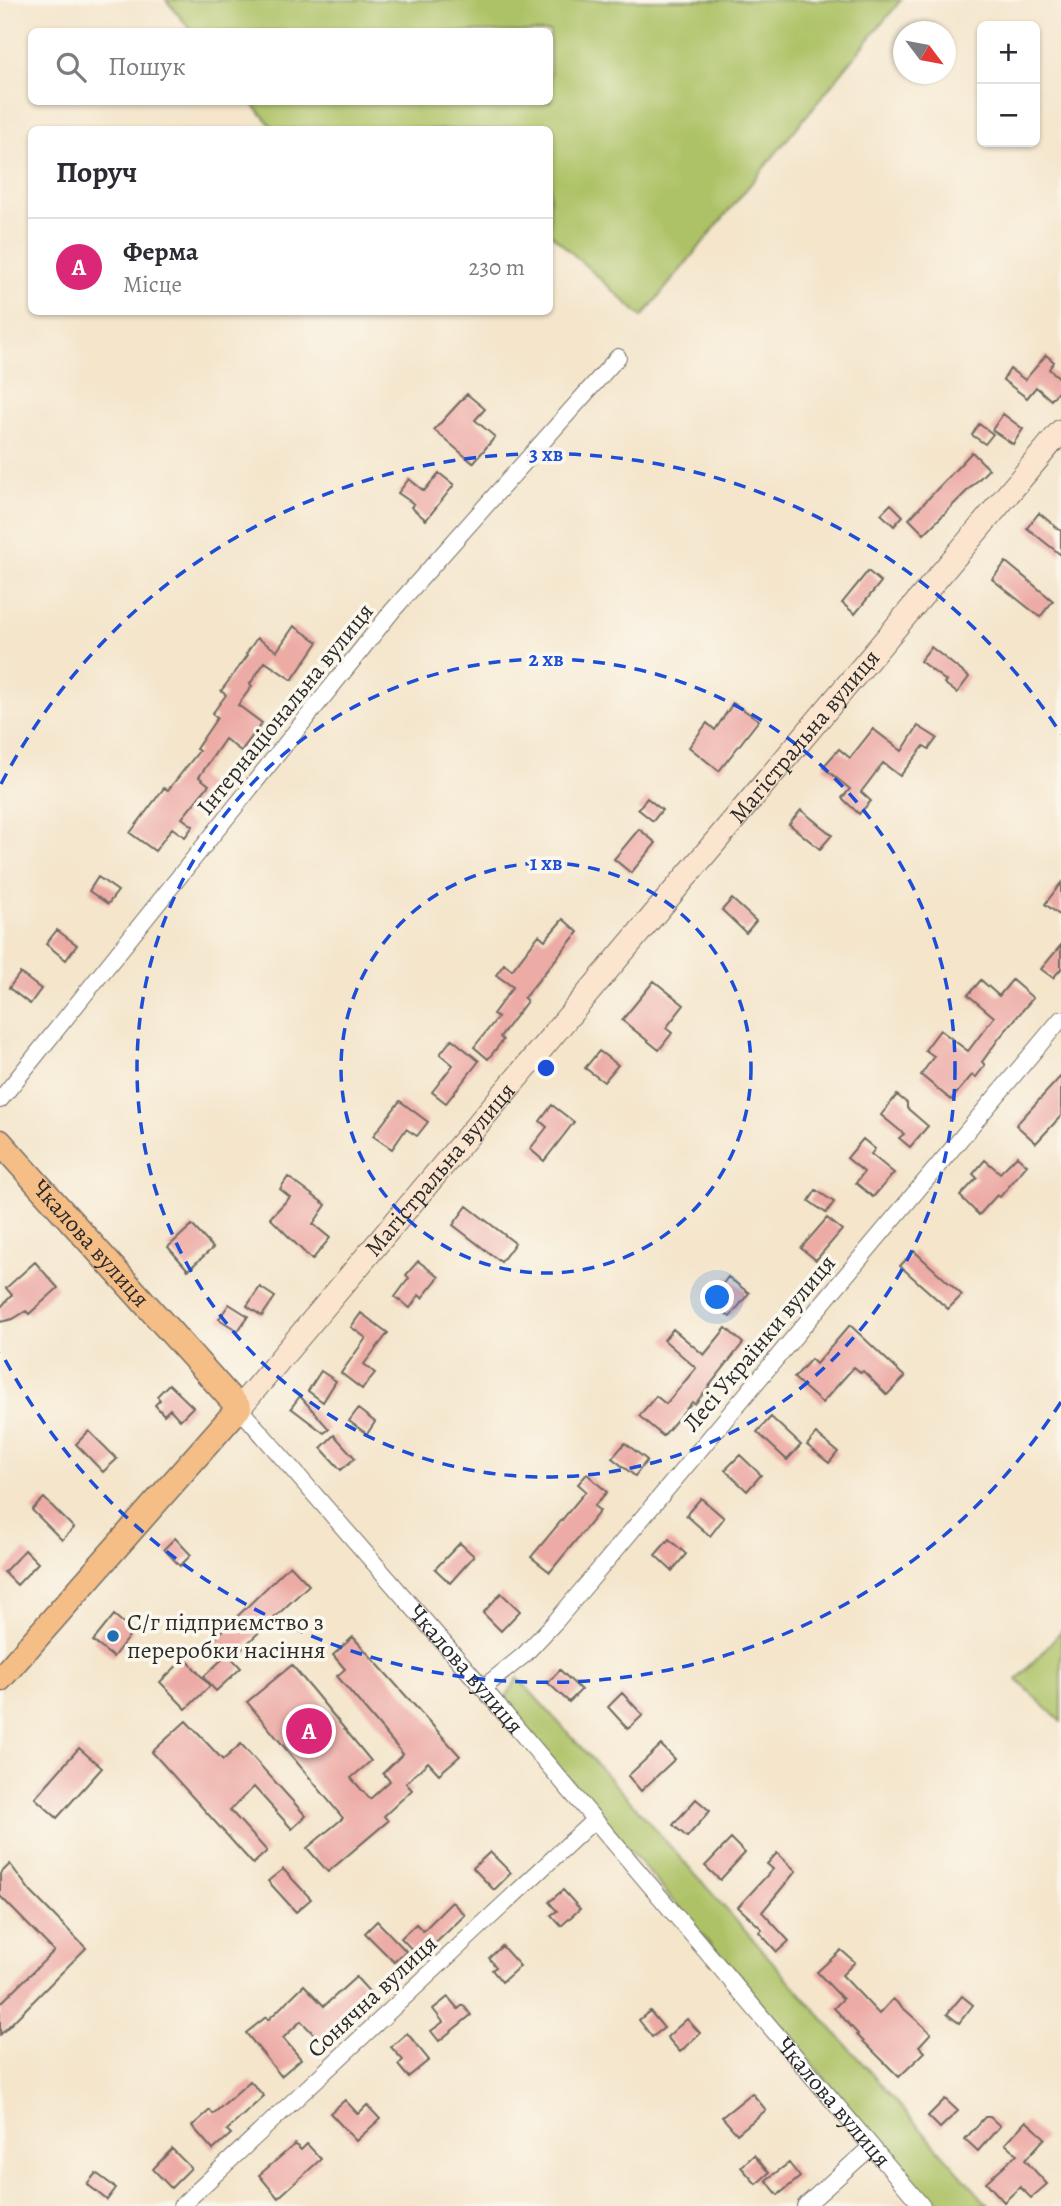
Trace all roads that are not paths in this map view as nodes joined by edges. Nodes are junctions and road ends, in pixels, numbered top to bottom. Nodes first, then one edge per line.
1 (618, 356) dead end
2 (1061, 431) edge
3 (1061, 1019) edge
4 (0, 1100) edge
5 (0, 1142) edge
6 (239, 1408) junction
7 (0, 1679) edge
8 (484, 1688) junction
9 (594, 1820) junction
10 (872, 2147) junction
11 (181, 2206) edge
12 (805, 2206) edge
13 (922, 2206) edge

1 - 4 street, Інтернаціональна вулиця
2 - 6 main road, Магістральна вулиця
3 - 8 street, Лесі Українки вулиця
5 - 6 main road, Чкалова вулиця
6 - 7 main road, Магістральна вулиця
6 - 8 street, Чкалова вулиця
8 - 9 street, Чкалова вулиця
9 - 10 street, Чкалова вулиця
9 - 11 street, Сонячна вулиця
10 - 12 street
10 - 13 street, Чкалова вулиця

